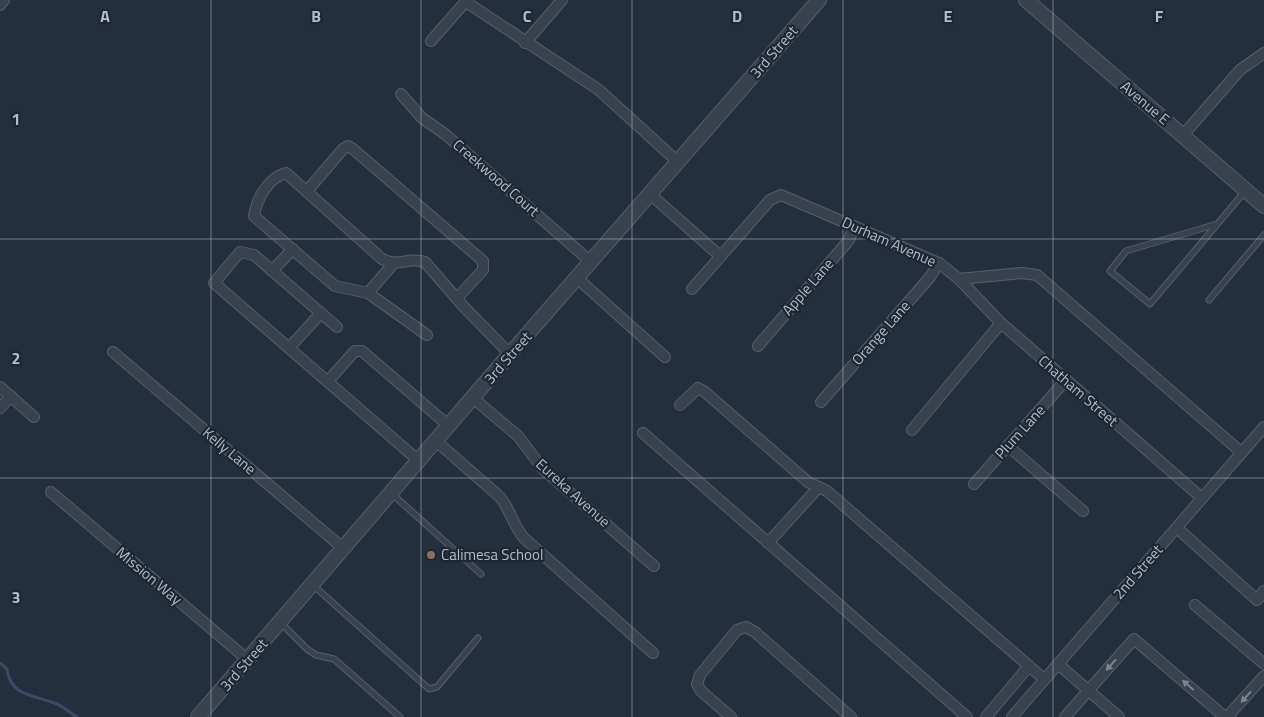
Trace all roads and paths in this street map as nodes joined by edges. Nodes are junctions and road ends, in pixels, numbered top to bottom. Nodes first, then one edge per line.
1 (4, 0) edge
2 (562, 0) edge
3 (819, 0) edge
4 (1026, 0) edge
5 (466, 1) edge
6 (0, 5) edge
7 (431, 41) dead end
8 (524, 43) junction
9 (1264, 52) edge
10 (401, 94) dead end
11 (1183, 135) junction
12 (678, 162) junction
13 (1246, 190) junction
14 (306, 192) junction
15 (650, 194) junction
16 (1264, 206) edge
17 (1217, 224) junction
18 (854, 226) junction
19 (1264, 235) edge
20 (292, 249) junction
21 (720, 256) junction
22 (591, 262) junction
23 (393, 264) junction
24 (939, 264) junction
25 (272, 272) junction
26 (577, 278) junction
27 (959, 278) junction
28 (692, 289) dead end
29 (368, 293) junction
30 (457, 298) junction
31 (1209, 300) dead end
32 (320, 313) junction
33 (1001, 323) junction
34 (337, 327) dead end
35 (427, 335) dead end
36 (758, 346) dead end
37 (289, 348) junction
38 (113, 352) dead end
39 (510, 354) junction
40 (665, 357) dead end
41 (1066, 380) junction
42 (328, 381) junction
43 (0, 387) edge
44 (10, 396) junction
45 (473, 398) junction
46 (821, 402) dead end
47 (680, 405) dead end
48 (0, 408) edge
49 (34, 417) dead end
50 (448, 426) junction
51 (1264, 427) edge
52 (912, 430) dead end
53 (643, 433) dead end
54 (436, 441) junction
55 (1008, 446) junction
56 (1241, 452) junction
57 (419, 461) junction
58 (974, 484) dead end
59 (818, 488) junction
60 (51, 492) dead end
61 (391, 493) junction
62 (1202, 498) junction
63 (1083, 511) dead end
64 (1176, 528) junction
65 (768, 543) junction
66 (344, 549) junction
67 (654, 566) dead end
68 (481, 574) dead end
69 (313, 586) junction
70 (1264, 592) edge
71 (1195, 605) dead end
72 (281, 623) junction
73 (478, 638) dead end
74 (653, 653) dead end
75 (248, 660) junction
76 (1058, 664) junction
77 (1264, 664) edge
78 (1029, 666) junction
79 (1264, 676) edge
80 (1044, 679) junction
81 (1088, 690) junction
82 (198, 717) edge
83 (400, 717) edge
84 (731, 717) edge
85 (851, 717) edge
86 (967, 717) edge
87 (986, 717) edge
88 (1012, 717) edge
89 (1065, 717) edge
90 (1119, 717) edge
91 (1226, 717) edge

1 - 6 street
2 - 8 street
3 - 12 street, 3rd Street
4 - 11 street, Avenue E
5 - 7 street
5 - 8 street
8 - 12 street
9 - 11 street
10 - 22 street, Creekwood Court
11 - 13 street, Avenue E
12 - 15 street, 3rd Street
13 - 16 street, Avenue E
13 - 17 lane
14 - 20 street
14 - 23 street
14 - 30 street
15 - 21 street
15 - 22 street, 3rd Street
17 - 17 lane
18 - 21 street, Durham Avenue
18 - 24 street, Durham Avenue
18 - 36 street, Apple Lane
19 - 31 lane
20 - 25 street
20 - 29 street
21 - 28 street, Durham Avenue
22 - 26 street, 3rd Street
23 - 29 street
23 - 30 street
24 - 27 street, Durham Avenue
24 - 46 street, Orange Lane
25 - 32 street
25 - 37 street
26 - 39 street, 3rd Street
26 - 40 street
27 - 33 street, Chatham Street
27 - 56 street
29 - 35 street
30 - 39 street
32 - 34 street
32 - 37 street
33 - 41 street, Chatham Street
33 - 52 street
37 - 42 street
38 - 66 street, Kelly Lane
39 - 45 street, 3rd Street
41 - 55 street, Plum Lane
41 - 62 street, Chatham Street
42 - 50 street
42 - 57 street
43 - 44 street
44 - 48 street
44 - 49 street
45 - 50 street, 3rd Street
45 - 67 street, Eureka Avenue
47 - 59 street
50 - 54 street, 3rd Street
51 - 56 street, 2nd Street
53 - 65 street
54 - 57 street, 3rd Street
54 - 74 street
55 - 58 street, Plum Lane
55 - 63 street
56 - 62 street, 2nd Street
57 - 61 street, 3rd Street
59 - 65 street
59 - 78 street
60 - 75 street, Mission Way
61 - 66 street, 3rd Street
61 - 68 lane
62 - 64 street, 2nd Street
64 - 70 street
64 - 76 street, 2nd Street
65 - 86 street
66 - 69 street, 3rd Street
69 - 72 street, 3rd Street
69 - 73 lane
71 - 77 street
72 - 75 street, 3rd Street
72 - 83 lane
75 - 82 street, 3rd Street
76 - 80 street, 2nd Street
76 - 81 street
78 - 80 street
78 - 87 street
79 -> 91 street
80 - 88 street, 2nd Street
81 - 89 street
81 - 90 street
91 -> 81 street
84 - 85 street

